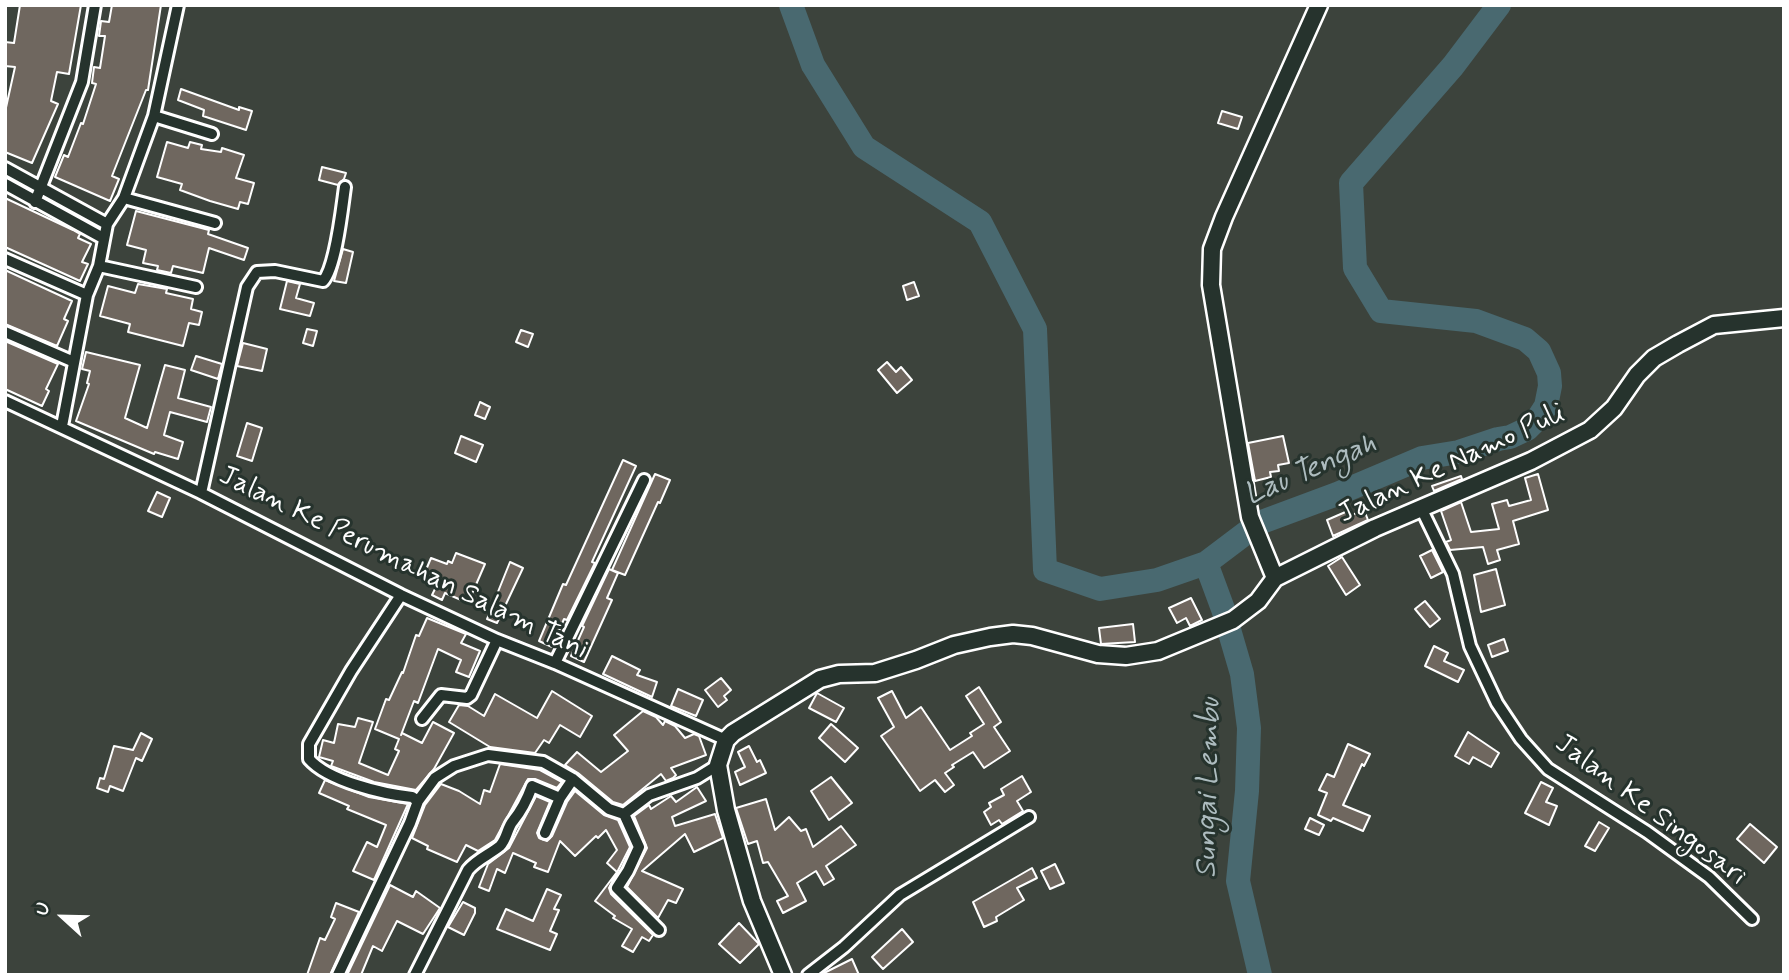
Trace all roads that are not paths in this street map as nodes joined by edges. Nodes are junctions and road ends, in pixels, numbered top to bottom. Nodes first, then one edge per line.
1 (95, 5) edge
2 (178, 5) edge
3 (1319, 5) edge
4 (155, 116) junction
5 (212, 134) dead end
6 (5, 168) edge
7 (5, 184) edge
8 (345, 187) dead end
9 (42, 189) junction
10 (124, 198) junction
11 (35, 202) junction
12 (215, 223) dead end
13 (107, 224) junction
14 (103, 238) junction
15 (5, 259) edge
16 (99, 266) junction
17 (196, 287) dead end
18 (87, 295) junction
19 (1784, 318) edge
20 (5, 332) edge
21 (74, 362) junction
22 (5, 401) edge
23 (62, 426) junction
24 (644, 480) dead end
25 (201, 493) junction
26 (1422, 510) junction
27 (1275, 578) junction
28 (401, 595) junction
29 (497, 640) junction
30 (555, 663) junction
31 (422, 719) dead end
32 (726, 740) junction
33 (718, 765) junction
34 (573, 779) junction
35 (560, 798) junction
36 (418, 801) junction
37 (624, 814) junction
38 (1029, 817) dead end
39 (545, 833) dead end
40 (1752, 919) dead end
41 (659, 930) dead end
42 (338, 975) edge
43 (415, 975) edge
44 (783, 975) edge
45 (808, 975) edge

1 - 9 street
2 - 4 street
3 - 27 street
4 - 5 street
4 - 10 street
6 - 9 street
7 - 11 street
8 - 25 street
9 - 11 street
9 - 13 street
10 - 12 street
10 - 13 street
11 - 14 street
13 - 14 street
14 - 16 street
15 - 18 street
16 - 17 street
16 - 18 street
18 - 21 street
19 - 26 street, Jalan Ke Namo Puli
20 - 21 street
21 - 23 street
22 - 23 street, Jalan Ke Perumahan Salam Tani
23 - 25 street, Jalan Ke Perumahan Salam Tani
24 - 30 street
25 - 28 street, Jalan Ke Perumahan Salam Tani
26 - 27 street, Jalan Ke Namo Puli
26 - 40 street, Jalan Ke Singosari
27 - 32 street
28 - 29 street, Jalan Ke Perumahan Salam Tani
28 - 36 street
29 - 30 street, Jalan Ke Perumahan Salam Tani
29 - 31 street
30 - 32 street, Jalan Ke Perumahan Salam Tani
32 - 33 street
33 - 37 street
33 - 44 street
34 - 35 street
34 - 36 street
34 - 37 street
35 - 39 street
35 - 43 street
36 - 42 street
37 - 41 street
38 - 45 street

